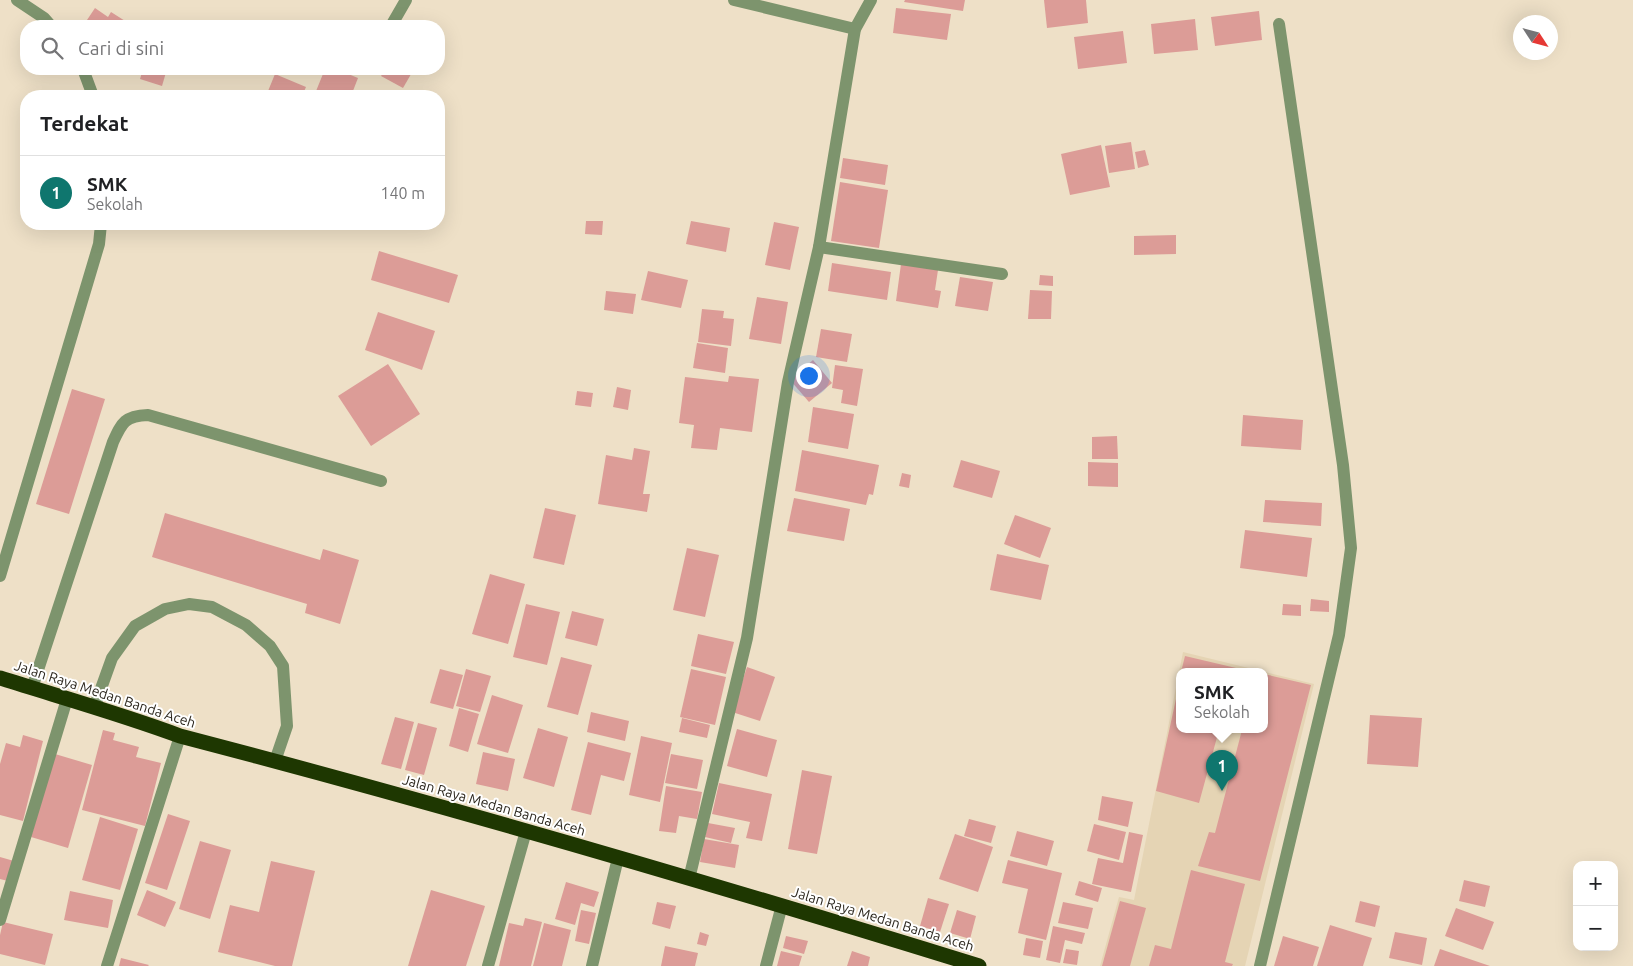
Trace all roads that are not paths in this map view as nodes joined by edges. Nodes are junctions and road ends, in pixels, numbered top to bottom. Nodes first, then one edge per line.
1 (17, 0) edge
2 (406, 0) edge
3 (734, 0) edge
4 (870, 0) edge
5 (46, 20) edge
6 (394, 20) edge
7 (1279, 24) dead end
8 (855, 29) junction
9 (85, 75) edge
10 (91, 90) edge
11 (101, 230) edge
12 (819, 247) junction
13 (1002, 274) dead end
14 (382, 481) dead end
15 (0, 576) edge
16 (0, 678) edge
17 (32, 688) junction
18 (67, 699) junction
19 (94, 708) junction
20 (180, 736) junction
21 (275, 761) junction
22 (526, 831) junction
23 (618, 858) junction
24 (689, 879) junction
25 (782, 905) junction
26 (0, 920) edge
27 (107, 966) edge
28 (488, 966) edge
29 (592, 966) edge
30 (766, 966) edge
31 (979, 966) edge
32 (1260, 966) edge

1 - 5 street
2 - 6 street
3 - 8 street
4 - 8 street
7 - 32 street
8 - 12 street
9 - 10 street
11 - 15 street
12 - 13 street
12 - 24 street
14 - 17 street
16 - 17 highway, Jalan Raya Medan Banda Aceh
17 - 18 highway, Jalan Raya Medan Banda Aceh
18 - 19 highway, Jalan Raya Medan Banda Aceh
18 - 26 street
19 - 20 highway, Jalan Raya Medan Banda Aceh
19 - 21 street
20 - 21 highway, Jalan Raya Medan Banda Aceh
20 - 27 street
21 - 22 highway, Jalan Raya Medan Banda Aceh
22 - 23 highway, Jalan Raya Medan Banda Aceh
22 - 28 street
23 - 24 highway, Jalan Raya Medan Banda Aceh
23 - 29 street
24 - 25 highway, Jalan Raya Medan Banda Aceh
25 - 30 street
25 - 31 highway, Jalan Raya Medan Banda Aceh

